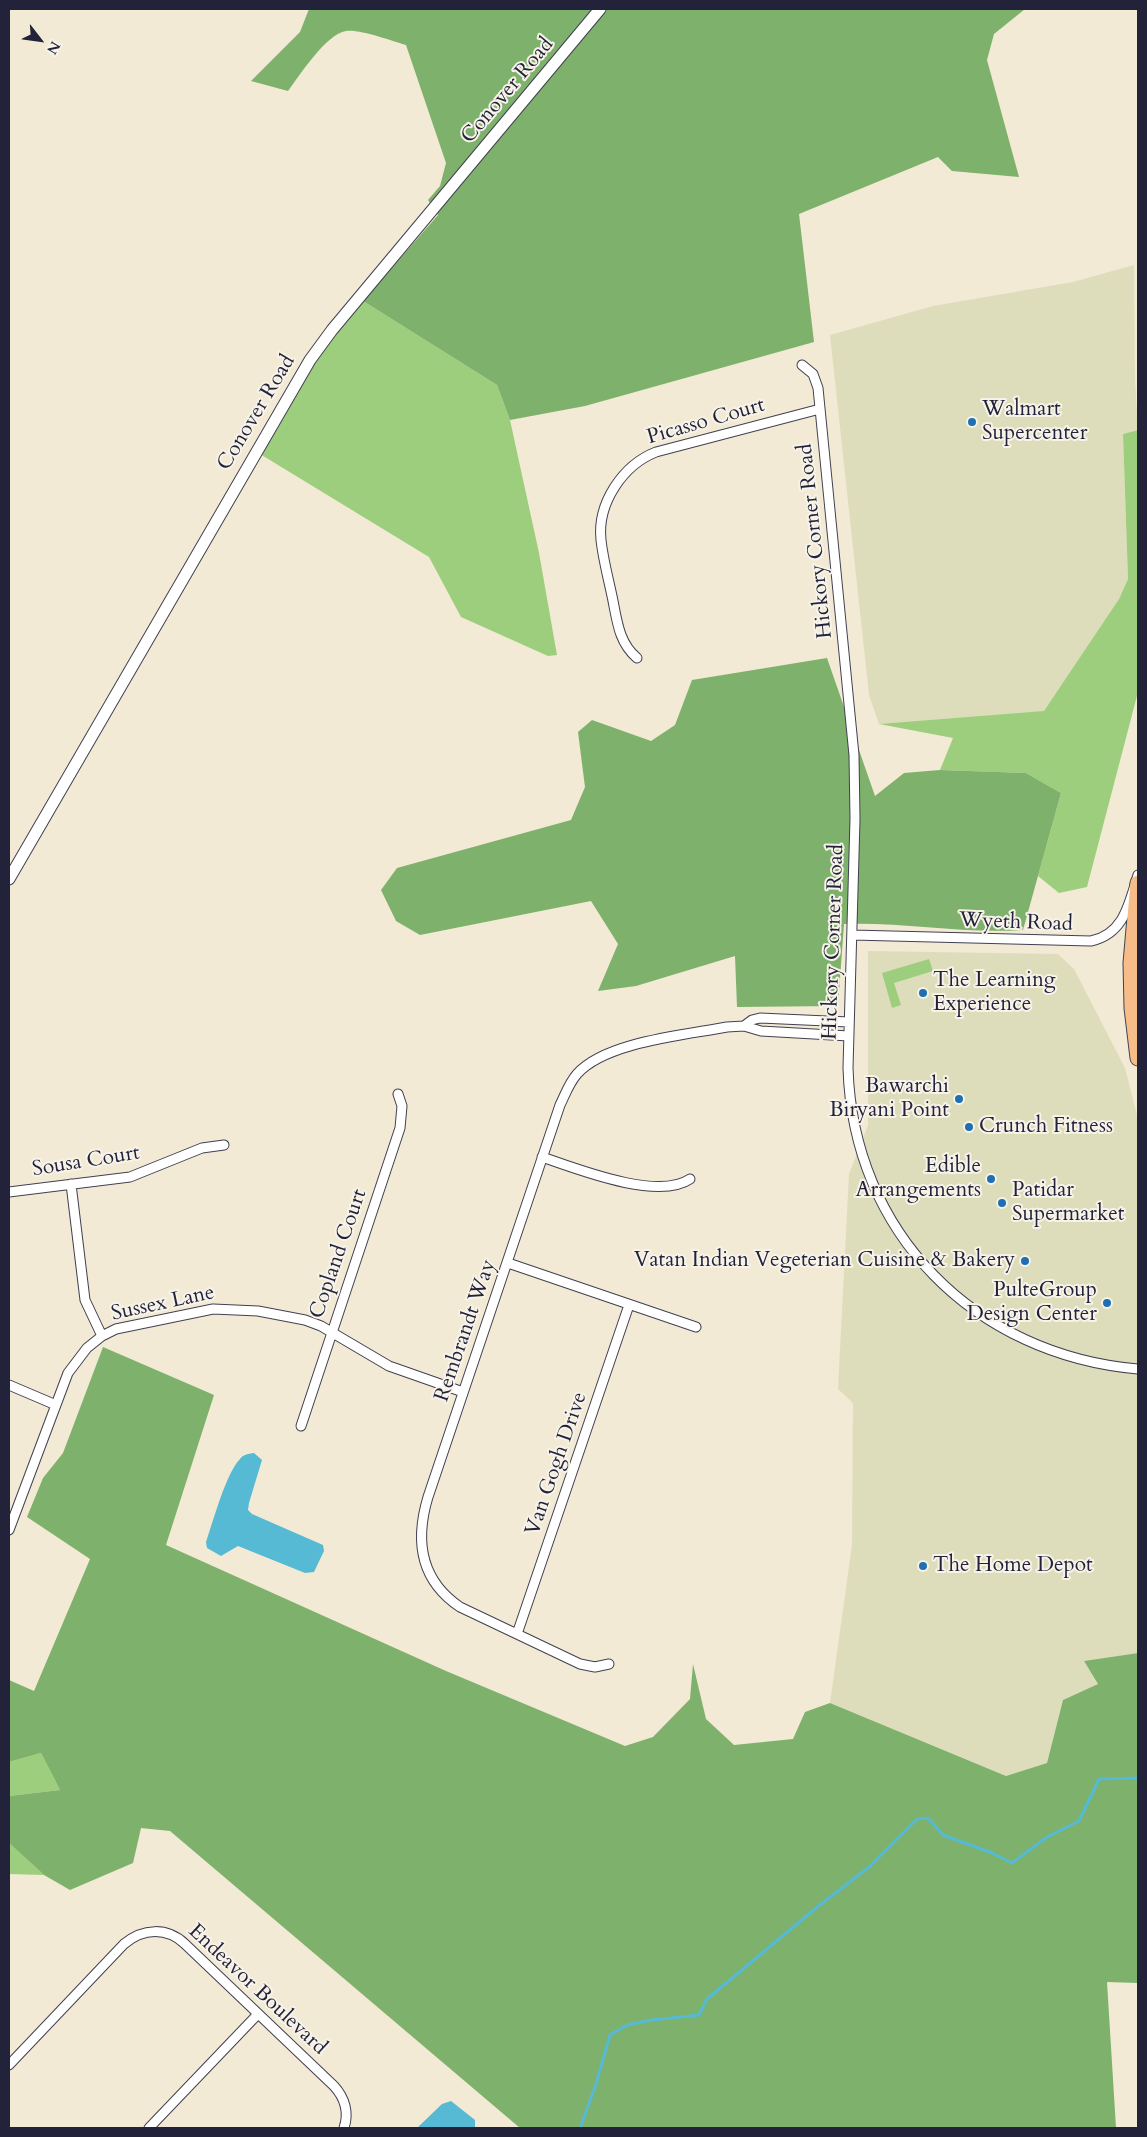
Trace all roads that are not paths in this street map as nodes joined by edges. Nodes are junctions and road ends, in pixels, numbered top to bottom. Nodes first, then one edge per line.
1 (600, 9) edge
2 (802, 365) dead end
3 (820, 409) junction
4 (637, 658) dead end
5 (1138, 875) edge
6 (9, 879) edge
7 (1138, 884) edge
8 (852, 935) junction
9 (849, 1022) junction
10 (744, 1026) junction
11 (849, 1036) junction
12 (1138, 1058) edge
13 (398, 1094) dead end
14 (224, 1144) dead end
15 (542, 1158) junction
16 (690, 1179) dead end
17 (71, 1184) junction
18 (9, 1192) edge
19 (508, 1263) junction
20 (629, 1305) junction
21 (696, 1327) dead end
22 (332, 1330) junction
23 (102, 1336) junction
24 (1138, 1369) edge
25 (9, 1385) edge
26 (463, 1392) junction
27 (56, 1405) junction
28 (301, 1426) dead end
29 (9, 1530) edge
30 (517, 1634) junction
31 (609, 1664) dead end
32 (258, 2014) junction
33 (9, 2065) edge
34 (149, 2128) edge
35 (344, 2128) edge

1 - 6 street, Conover Road
2 - 3 street, Hickory Corner Road
3 - 4 street, Picasso Court
3 - 8 street, Hickory Corner Road
5 - 8 street, Wyeth Road
7 - 12 main road
8 - 9 street, Hickory Corner Road
9 - 10 street, Rembrandt Way
9 - 11 street, Hickory Corner Road
10 - 11 street, Rembrandt Way
10 - 15 street, Rembrandt Way
11 - 24 street, Hickory Corner Road
13 - 22 street, Copland Court
14 - 17 street, Sousa Court
15 - 16 street
15 - 19 street, Rembrandt Way
17 - 18 street, Sousa Court
17 - 23 street
19 - 20 street
19 - 26 street, Rembrandt Way
20 - 21 street
20 - 30 street, Van Gogh Drive
22 - 23 street, Sussex Lane
22 - 26 street, Sussex Lane
22 - 28 street, Copland Court
23 - 27 street, Sussex Lane
25 - 27 street
26 - 30 street, Rembrandt Way
27 - 29 street, Sussex Lane
30 - 31 street, Rembrandt Way
32 - 33 street, Endeavor Boulevard
32 - 34 street
32 - 35 street, Endeavor Boulevard

